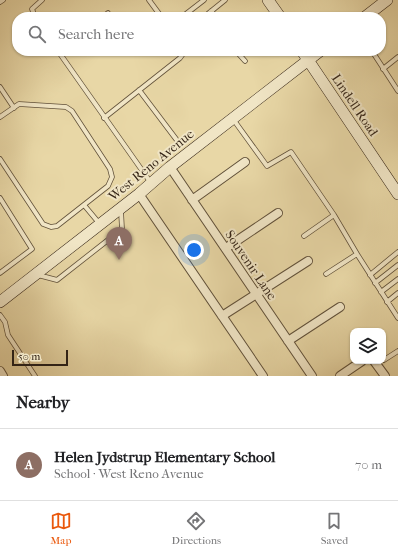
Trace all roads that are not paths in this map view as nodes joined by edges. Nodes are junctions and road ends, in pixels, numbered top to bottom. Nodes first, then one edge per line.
1 (2, 0) edge
2 (42, 0) edge
3 (149, 0) edge
4 (204, 0) edge
5 (225, 0) edge
6 (268, 0) edge
7 (387, 0) edge
8 (0, 2) edge
9 (211, 11) edge
10 (33, 12) edge
11 (158, 12) edge
12 (188, 12) edge
13 (276, 12) edge
14 (371, 12) edge
15 (61, 56) edge
16 (181, 56) edge
17 (240, 56) edge
18 (305, 56) edge
19 (375, 56) edge
20 (398, 57) edge
21 (245, 61) dead end
22 (383, 69) junction
23 (0, 87) edge
24 (139, 90) junction
25 (398, 91) edge
26 (14, 108) junction
27 (0, 117) edge
28 (104, 118) junction
29 (233, 119) junction
30 (176, 139) dead end
31 (0, 159) edge
32 (245, 162) dead end
33 (170, 167) junction
34 (151, 183) junction
35 (139, 194) junction
36 (398, 194) edge
37 (0, 198) edge
38 (192, 200) junction
39 (84, 205) junction
40 (120, 208) junction
41 (278, 213) dead end
42 (334, 215) junction
43 (100, 224) junction
44 (304, 236) dead end
45 (226, 248) junction
46 (398, 252) edge
47 (357, 254) junction
48 (308, 261) dead end
49 (398, 265) edge
50 (0, 273) edge
51 (36, 274) junction
52 (326, 274) dead end
53 (370, 275) junction
54 (398, 279) edge
55 (375, 283) junction
56 (381, 292) junction
57 (256, 293) junction
58 (398, 293) edge
59 (0, 302) edge
60 (387, 302) junction
61 (340, 307) dead end
62 (0, 314) edge
63 (222, 316) junction
64 (398, 318) edge
65 (288, 341) junction
66 (398, 351) edge
67 (386, 359) edge
68 (358, 364) edge
69 (376, 364) edge
70 (0, 371) edge
71 (3, 376) edge
72 (35, 376) edge
73 (263, 376) edge
74 (312, 376) edge
75 (340, 376) edge
76 (385, 376) edge

1 - 8 lane
2 - 10 lane
3 - 11 lane
4 - 12 lane
5 - 9 lane
6 - 13 street
7 - 14 street
15 - 28 lane
16 - 24 lane
17 - 21 lane
18 - 29 street, West Reno Avenue
18 - 36 street, Lindell Road
19 - 22 lane
20 - 22 lane
22 - 25 lane
23 - 26 lane
24 - 28 lane
24 - 30 lane
26 - 27 lane
26 - 39 lane
28 - 34 lane
29 - 33 street, West Reno Avenue
29 - 42 lane
31 - 39 lane
32 - 38 street
33 - 34 street, West Reno Avenue
33 - 38 street, Souvenir Lane
34 - 35 street, West Reno Avenue
35 - 40 street, West Reno Avenue
35 - 63 street
37 - 50 lane
38 - 45 street, Souvenir Lane
39 - 43 lane
40 - 43 street, West Reno Avenue
40 - 51 lane
41 - 45 street
42 - 44 lane
42 - 47 lane
43 - 51 street, West Reno Avenue
45 - 57 street, Souvenir Lane
46 - 53 lane
47 - 52 lane
47 - 53 lane
48 - 57 street
49 - 55 lane
51 - 59 street, West Reno Avenue
53 - 55 lane
54 - 56 lane
55 - 56 lane
56 - 60 lane
57 - 63 street
57 - 65 street, Souvenir Lane
58 - 60 lane
60 - 64 lane
61 - 65 street
62 - 72 lane
63 - 73 street
65 - 74 street, Souvenir Lane
66 - 67 lane
68 - 75 street
69 - 76 street
70 - 71 street

